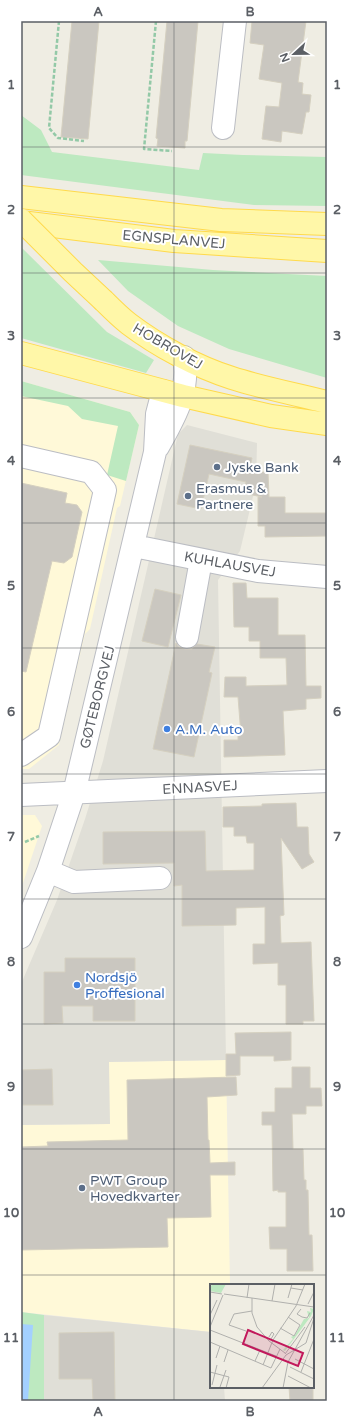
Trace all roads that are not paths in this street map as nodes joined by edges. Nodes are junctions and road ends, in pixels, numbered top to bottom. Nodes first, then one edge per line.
1 (235, 21) edge
2 (223, 128) dead end
3 (21, 197) edge
4 (21, 221) edge
5 (327, 224) edge
6 (327, 251) edge
7 (21, 353) edge
8 (184, 357) junction
9 (177, 390) junction
10 (327, 402) edge
11 (327, 410) edge
12 (327, 424) edge
13 (21, 456) edge
14 (134, 546) junction
15 (201, 560) junction
16 (327, 577) edge
17 (187, 637) dead end
18 (21, 755) edge
19 (327, 781) edge
20 (74, 793) junction
21 (21, 795) edge
22 (48, 871) junction
23 (160, 878) dead end
24 (21, 937) edge

1 - 2 street
3 - 5 main road, EGNSPLANVEJ
4 - 6 main road, EGNSPLANVEJ
4 - 8 main road, HOBROVEJ, bridge
7 - 9 main road
8 - 9 street, GØTEBORGVEJ
8 - 10 main road, HOBROVEJ
9 - 11 main road
9 - 12 main road
9 - 14 street, GØTEBORGVEJ
13 - 18 street
14 - 15 street, KUHLAUSVEJ
14 - 20 street, GØTEBORGVEJ
15 - 16 street, KUHLAUSVEJ
15 - 17 street
19 - 20 street, ENNASVEJ
20 - 21 street, ENNASVEJ
20 - 22 street, GØTEBORGVEJ
22 - 23 street
22 - 24 street, GØTEBORGVEJ

